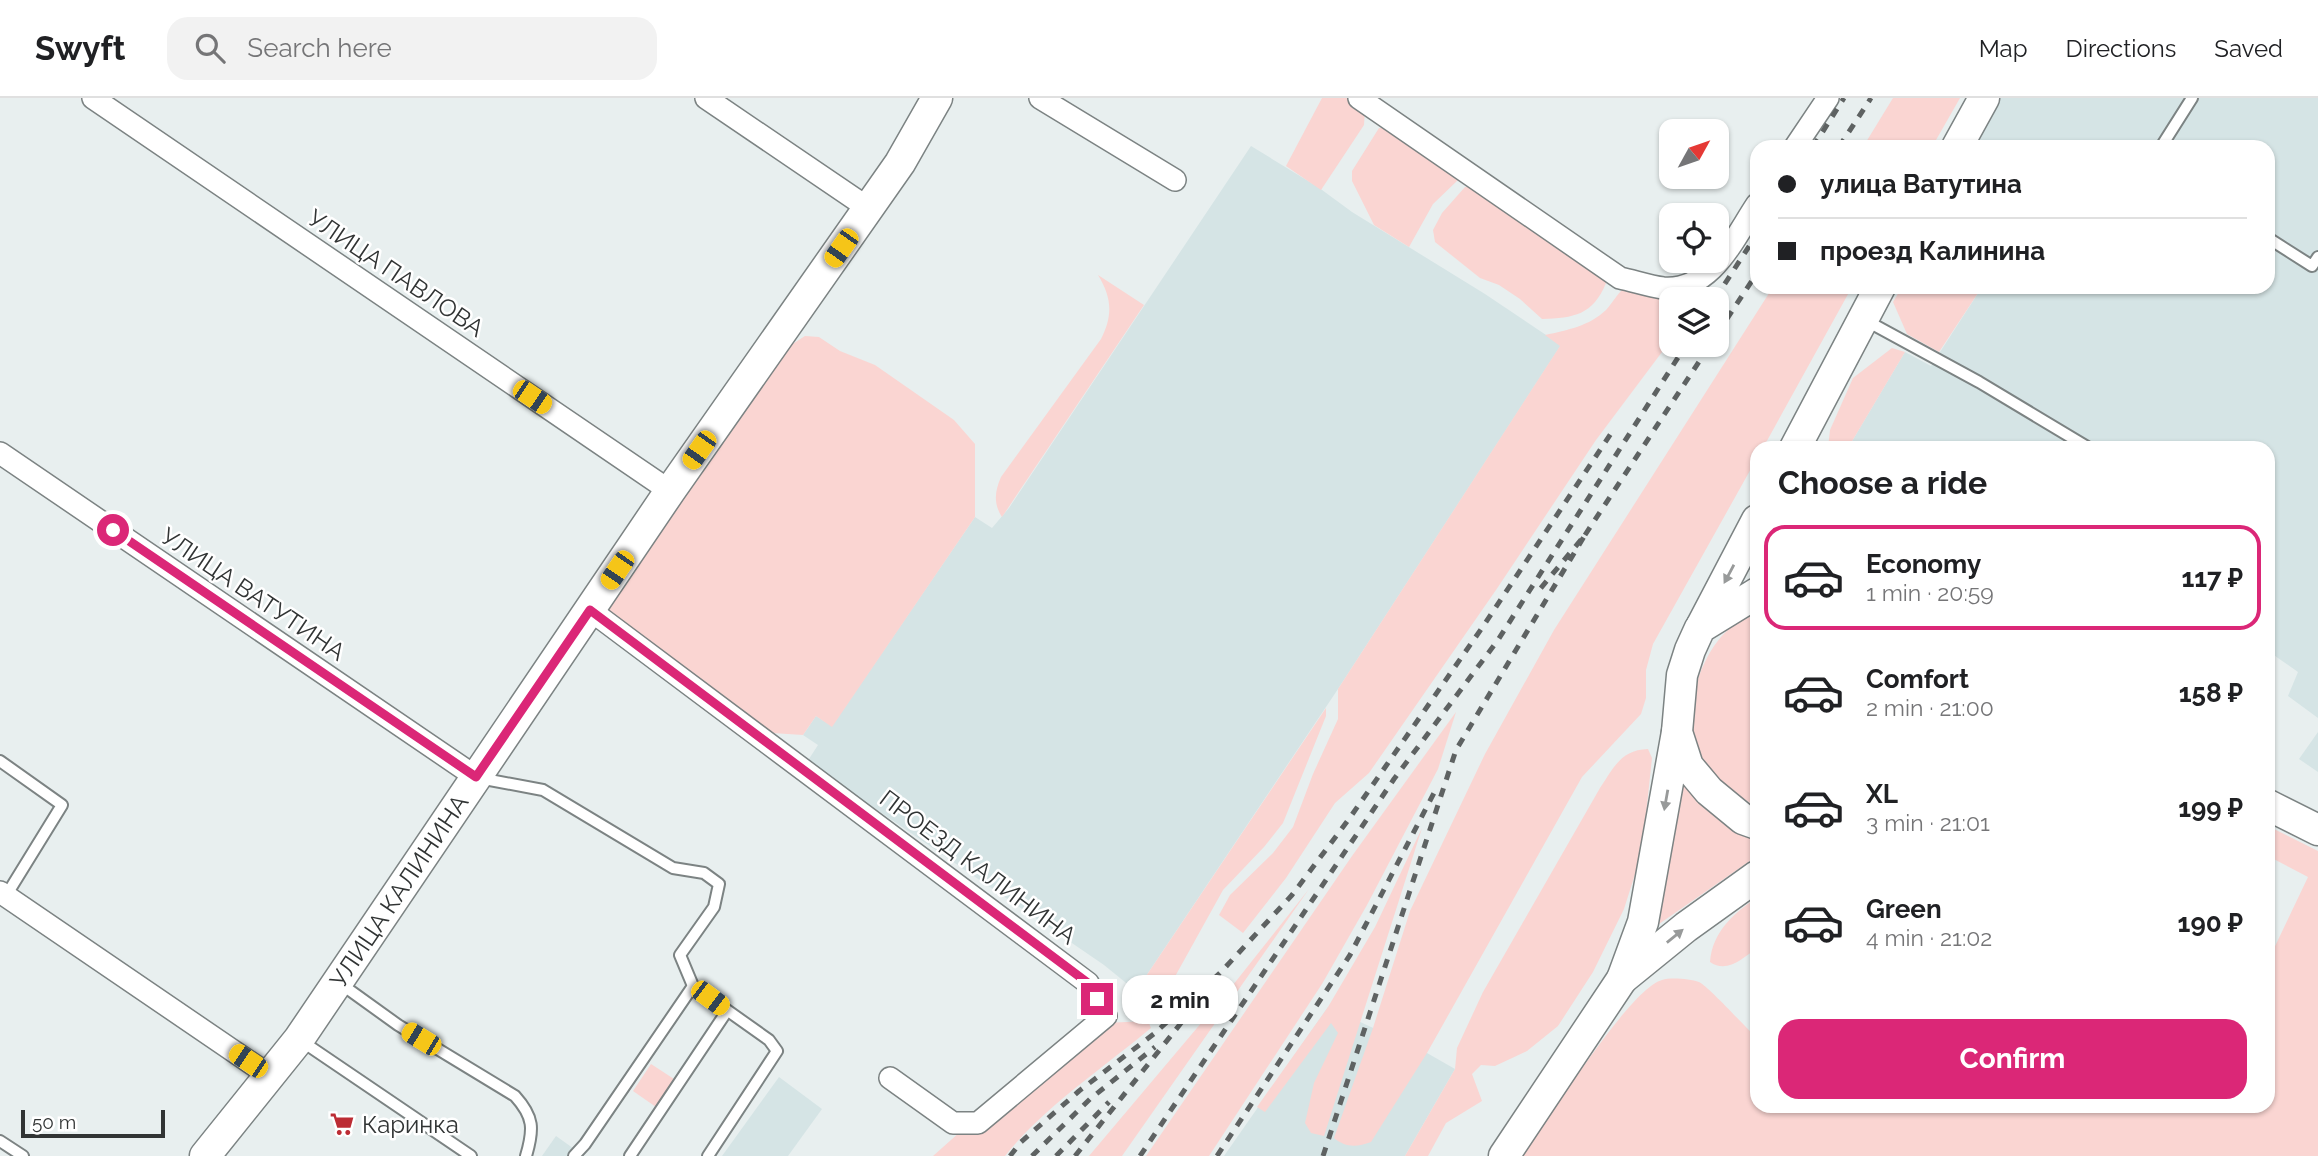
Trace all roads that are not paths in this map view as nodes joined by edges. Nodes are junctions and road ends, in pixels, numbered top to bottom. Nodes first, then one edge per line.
1 (93, 98) edge
2 (706, 98) edge
3 (937, 98) edge
4 (1040, 98) edge
5 (1359, 98) edge
6 (1828, 98) edge
7 (1984, 98) edge
8 (2192, 98) edge
9 (1800, 140) edge
10 (1961, 140) edge
11 (2165, 140) edge
12 (1175, 180) dead end
13 (868, 208) junction
14 (1750, 214) edge
15 (2275, 242) edge
16 (2318, 257) edge
17 (1876, 294) edge
18 (1863, 318) junction
19 (1802, 441) edge
20 (2077, 441) edge
21 (0, 453) edge
22 (670, 491) junction
23 (1750, 533) edge
24 (1750, 597) edge
25 (590, 610) junction
26 (1700, 628) junction
27 (1677, 732) junction
28 (0, 761) edge
29 (476, 777) junction
30 (2275, 808) edge
31 (1750, 822) edge
32 (2318, 830) edge
33 (1750, 881) edge
34 (2, 897) edge
35 (1622, 979) junction
36 (338, 982) junction
37 (694, 986) junction
38 (727, 1011) junction
39 (299, 1039) junction
40 (270, 1076) junction
41 (890, 1078) dead end
42 (0, 1141) edge
43 (208, 1155) edge
44 (23, 1156) edge
45 (471, 1156) edge
46 (526, 1156) edge
47 (574, 1156) edge
48 (630, 1156) edge
49 (709, 1156) edge
50 (1504, 1156) edge

1 - 22 street, УЛИЦА ПАВЛОВА
2 - 13 street
3 - 13 street, УЛИЦА КАЛИНИНА
4 - 12 street
5 - 14 street
6 - 9 street
7 - 10 street
8 - 11 lane
13 - 22 street, УЛИЦА КАЛИНИНА
15 - 16 lane
17 - 18 street
18 - 19 street
18 - 20 lane
21 - 29 street, УЛИЦА ВАТУТИНА
22 - 25 street, УЛИЦА КАЛИНИНА
23 -> 26 street
24 - 26 street
25 - 29 street, УЛИЦА КАЛИНИНА
25 - 41 street, ПРОЕЗД КАЛИНИНА
26 - 27 street
27 - 31 street
27 -> 35 street
28 - 34 lane
29 - 36 street, УЛИЦА КАЛИНИНА
29 - 37 lane
30 - 32 street
35 -> 33 street
34 - 40 street
35 - 50 street
36 - 39 street, УЛИЦА КАЛИНИНА
36 - 46 lane
37 - 38 lane
37 - 47 lane
38 - 48 lane
38 - 49 lane
39 - 40 street, УЛИЦА КАЛИНИНА
39 - 45 lane
40 - 43 street, УЛИЦА КАЛИНИНА
42 - 44 lane

